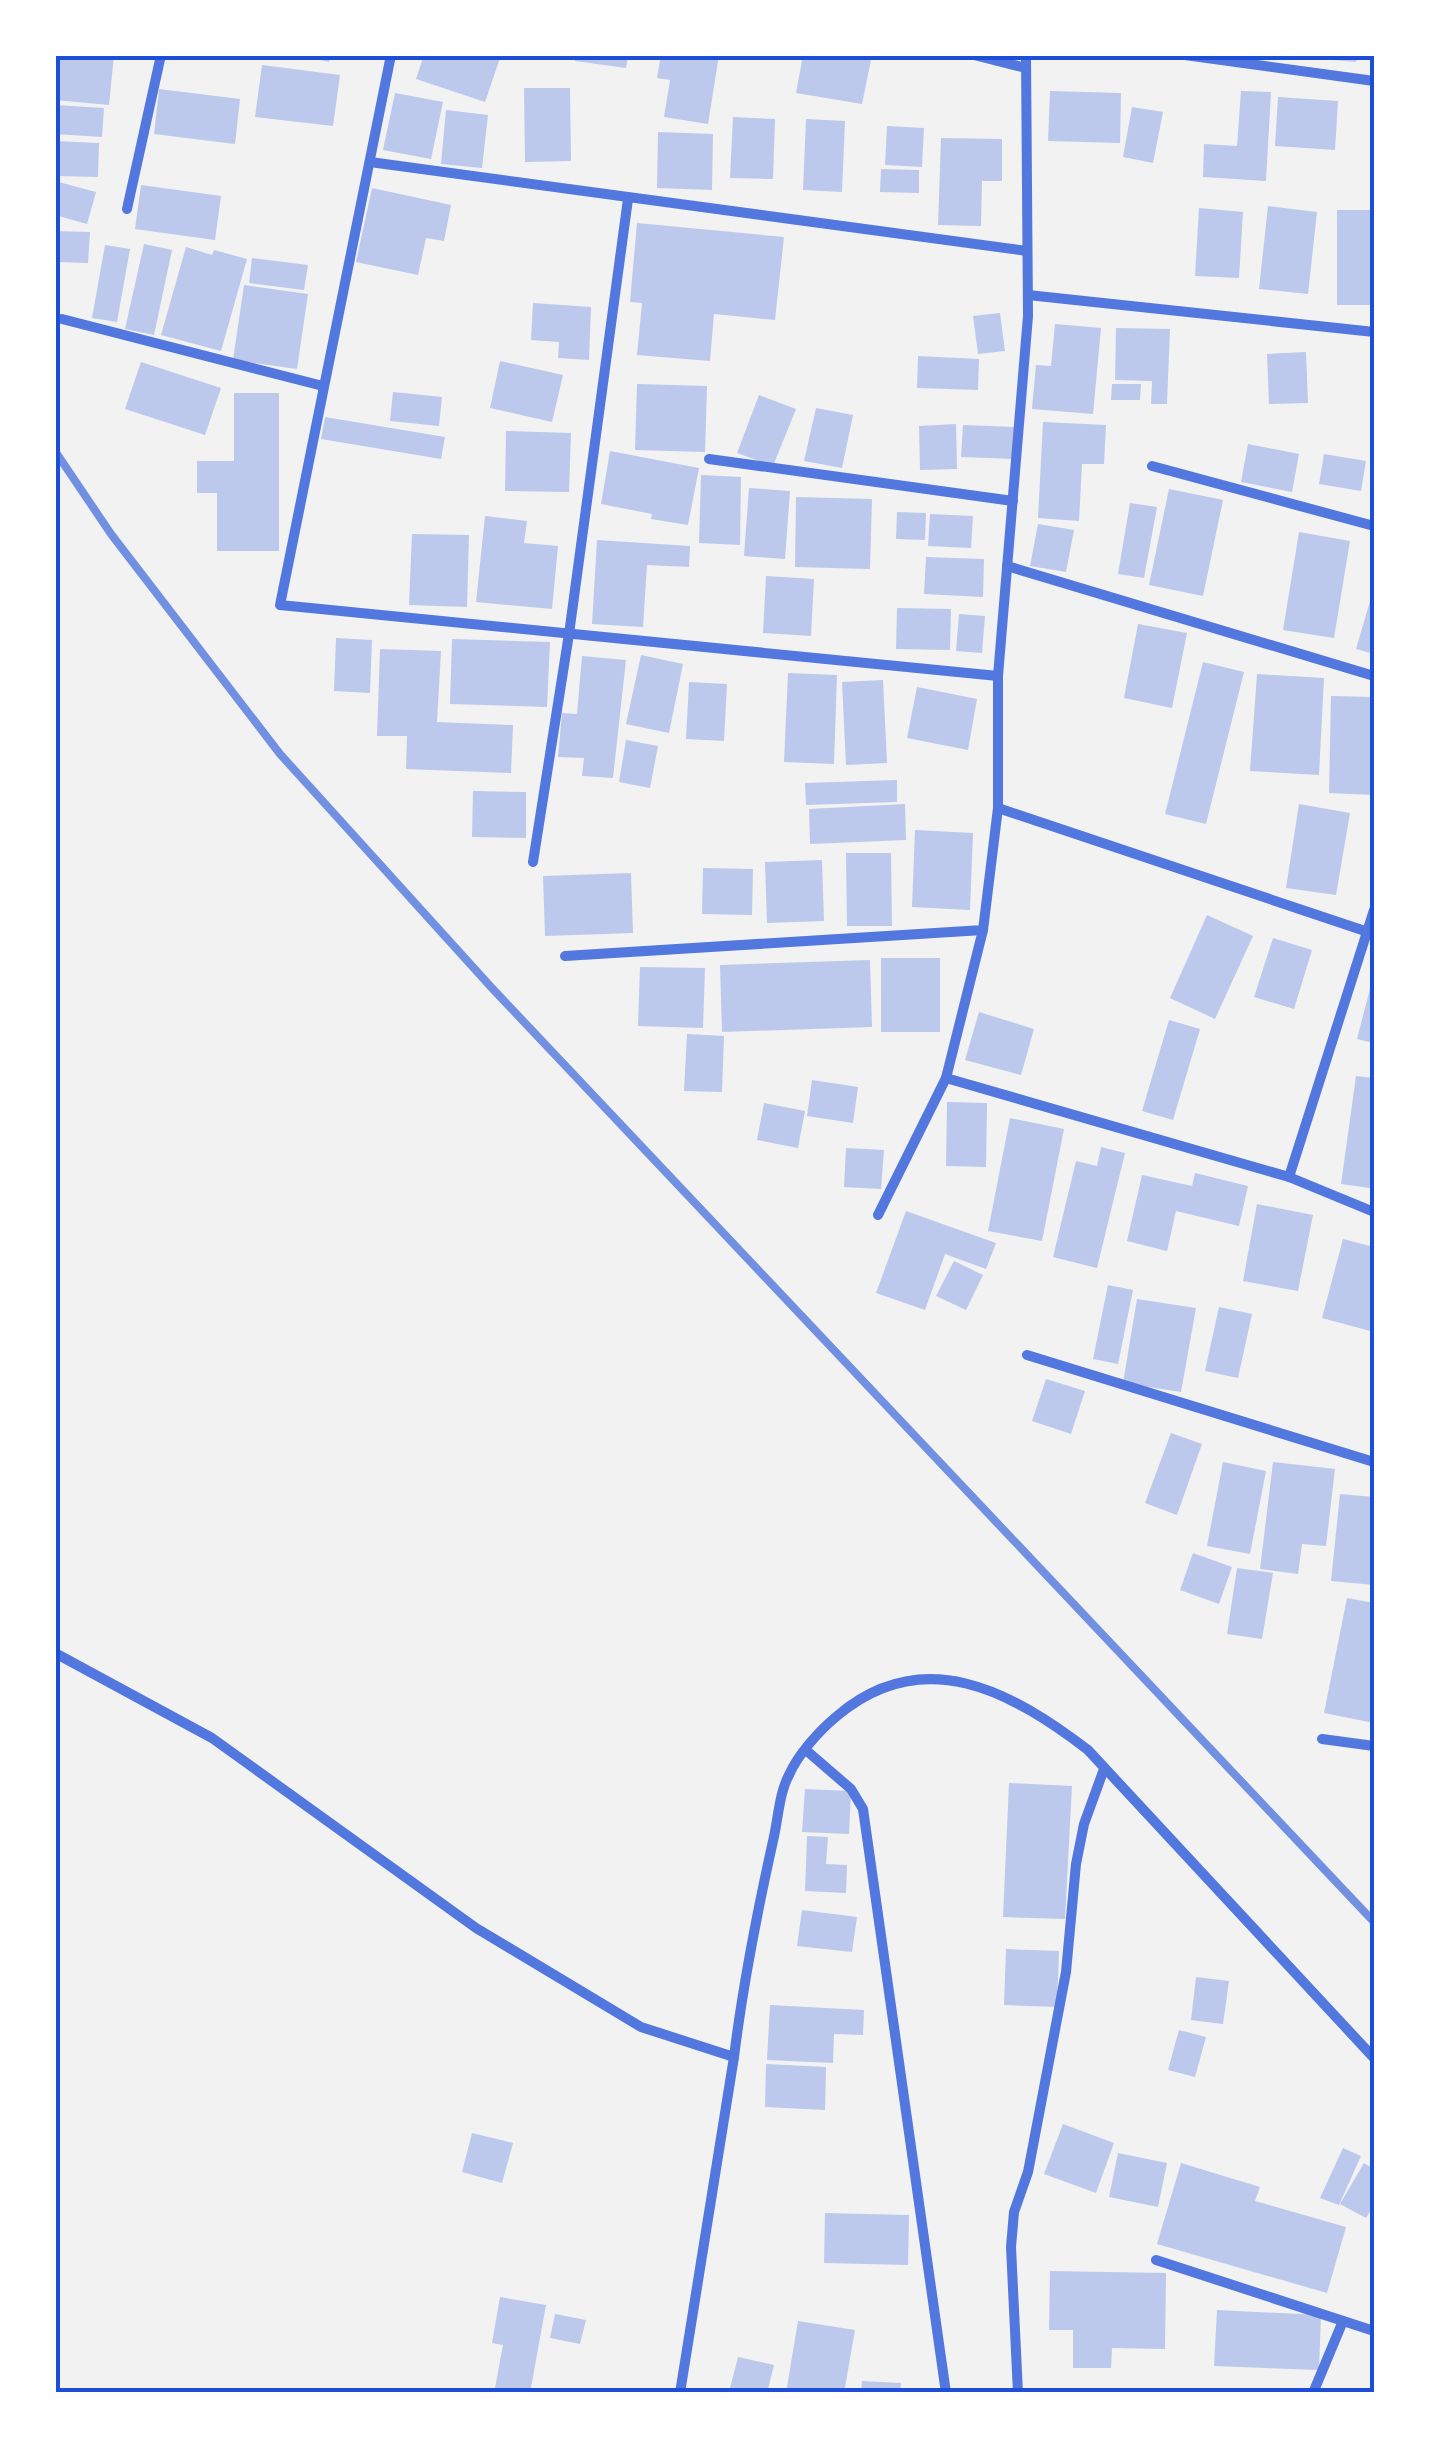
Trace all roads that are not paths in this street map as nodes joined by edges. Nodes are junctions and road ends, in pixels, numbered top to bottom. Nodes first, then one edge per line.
1 (161, 55) edge
2 (391, 55) edge
3 (974, 55) edge
4 (1026, 55) edge
5 (1185, 55) edge
6 (1026, 68) junction
7 (1374, 81) edge
8 (370, 162) junction
9 (628, 200) junction
10 (128, 209) dead end
11 (1026, 251) junction
12 (1028, 295) junction
13 (62, 319) dead end
14 (1374, 332) edge
15 (323, 386) junction
16 (709, 459) dead end
17 (1152, 466) dead end
18 (1013, 500) junction
19 (1374, 526) edge
20 (1007, 566) junction
21 (569, 634) junction
22 (998, 676) junction
23 (1374, 676) edge
24 (998, 808) junction
25 (532, 862) dead end
26 (1374, 910) edge
27 (983, 930) junction
28 (1372, 933) edge
29 (565, 956) dead end
30 (946, 1078) junction
31 (1289, 1176) junction
32 (1374, 1212) edge
33 (878, 1215) dead end
34 (1026, 1355) dead end
35 (1374, 1462) edge
36 (55, 1652) edge
37 (1322, 1740) dead end
38 (1374, 1746) edge
39 (807, 1751) junction
40 (1104, 1768) junction
41 (734, 2058) junction
42 (1374, 2058) edge
43 (1156, 2260) dead end
44 (1344, 2321) junction
45 (1374, 2331) edge
46 (680, 2393) edge
47 (946, 2393) edge
48 (1018, 2393) edge
49 (1313, 2393) edge

1 - 10 street
2 - 8 street
3 - 6 street
4 - 6 street
5 - 7 street
6 - 11 street
8 - 9 street
8 - 15 street
9 - 11 street
9 - 21 street
11 - 12 street
12 - 14 street
12 - 18 street
13 - 15 street
15 - 21 street
16 - 18 street
17 - 19 street
18 - 20 street
20 - 22 street
20 - 23 street
21 - 22 street
21 - 25 street
22 - 24 street
24 - 27 street
24 - 28 street
26 - 28 street
27 - 29 street
27 - 30 street
28 - 31 street
30 - 31 street
30 - 33 street
31 - 32 street
34 - 35 street
36 - 41 street
37 - 38 street
39 - 40 street
39 - 41 street
39 - 47 street
40 - 42 street
40 - 48 street
41 - 46 street
43 - 44 street
44 - 45 street
44 - 49 street

